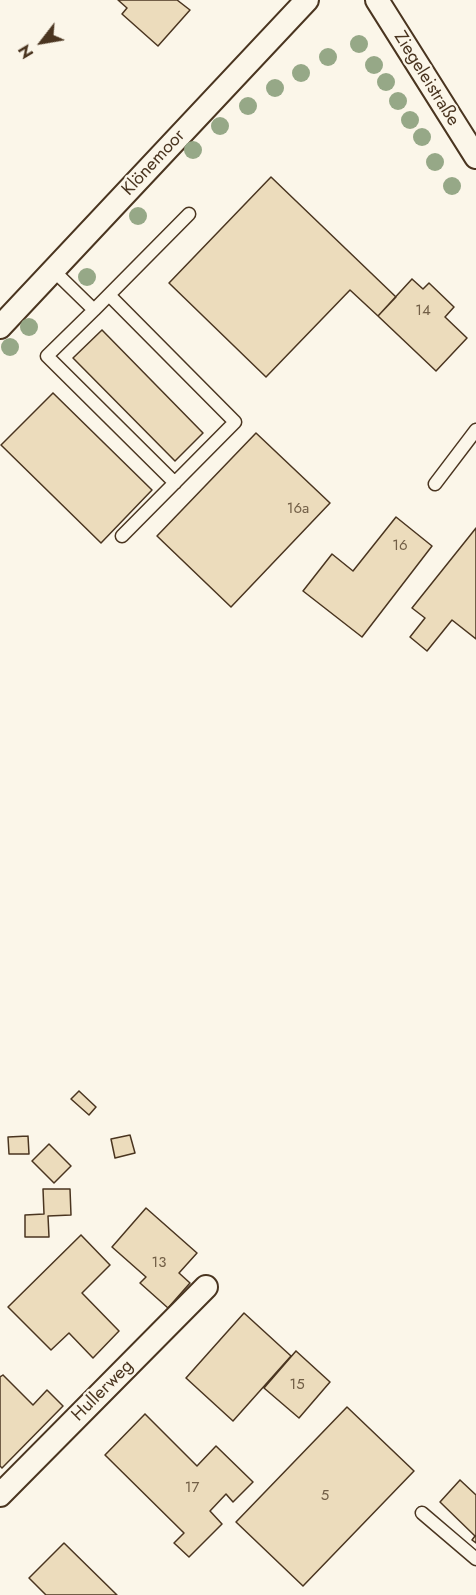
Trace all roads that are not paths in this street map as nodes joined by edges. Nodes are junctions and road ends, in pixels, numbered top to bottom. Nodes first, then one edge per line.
1 (307, 0) edge
2 (377, 0) edge
3 (476, 158) edge
4 (189, 214) dead end
5 (53, 270) junction
6 (109, 295) junction
7 (94, 310) junction
8 (0, 327) edge
9 (476, 430) edge
10 (175, 483) junction
11 (435, 484) dead end
12 (122, 536) dead end
13 (206, 1287) dead end
14 (0, 1495) edge
15 (422, 1513) dead end
16 (476, 1559) edge

1 - 5 street, Klönemoor
2 - 3 street, Ziegeleistraße
4 - 6 lane
5 - 7 lane
5 - 8 street, Klönemoor
6 - 7 lane
6 - 10 lane
7 - 10 lane
9 - 11 lane
10 - 12 lane
13 - 14 street, Hullerweg
15 - 16 lane

